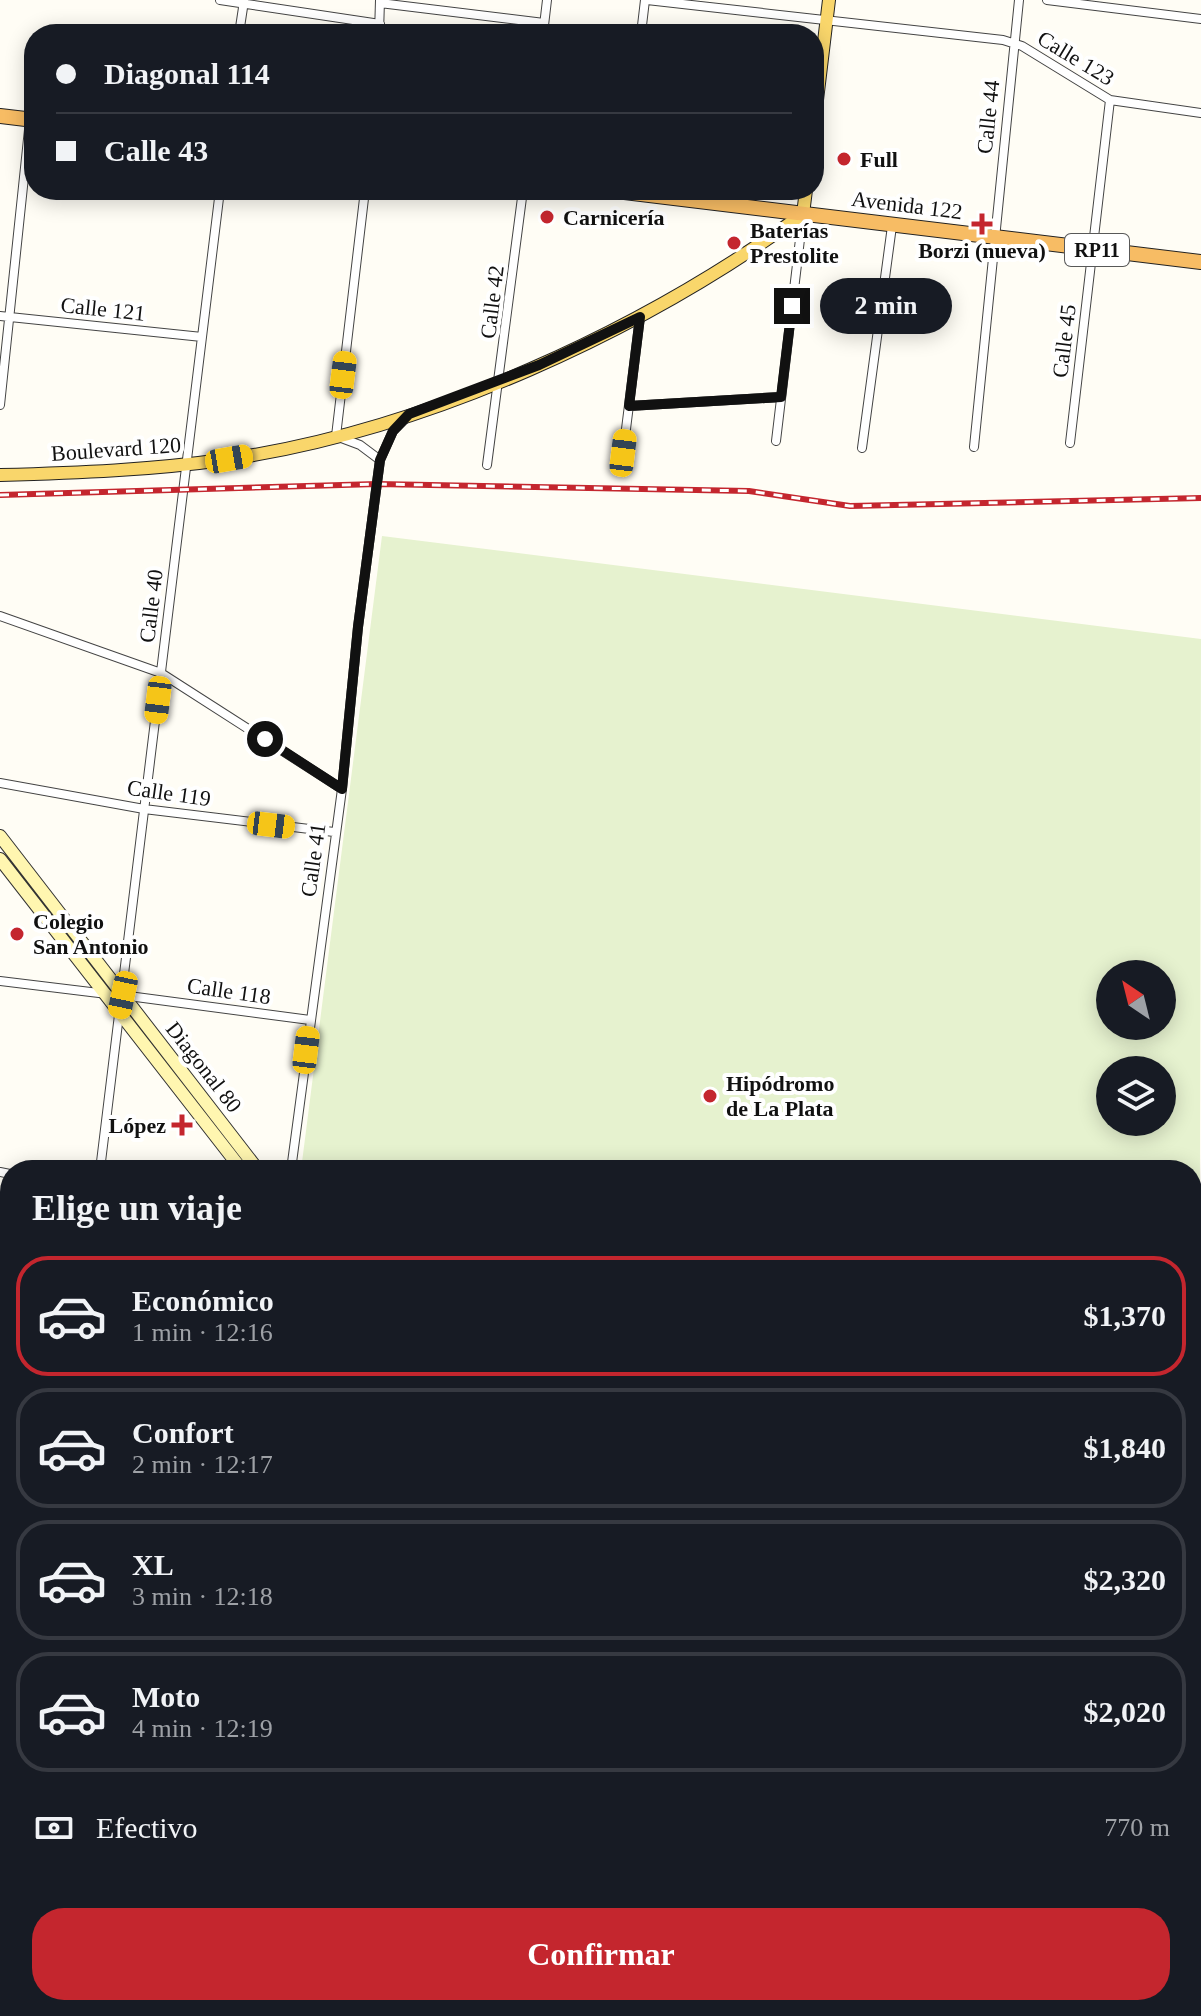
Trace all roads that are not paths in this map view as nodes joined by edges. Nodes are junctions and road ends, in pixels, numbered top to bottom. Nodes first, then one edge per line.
1 (220, 0) edge
2 (547, 0) edge
3 (646, 0) edge
4 (829, 0) edge
5 (1019, 0) edge
6 (1047, 0) edge
7 (243, 2) edge
8 (380, 2) edge
9 (1201, 19) edge
10 (826, 20) junction
11 (544, 23) joint
12 (240, 24) edge
13 (380, 24) joint
14 (642, 24) edge
15 (824, 38) edge
16 (1013, 43) junction
17 (1110, 100) junction
18 (1201, 113) edge
19 (0, 116) edge
20 (24, 119) edge
21 (24, 178) edge
22 (219, 200) edge
23 (364, 200) edge
24 (522, 200) edge
25 (690, 200) edge
26 (805, 200) edge
27 (803, 214) junction
28 (892, 226) junction
29 (994, 238) junction
30 (1094, 250) junction
31 (1201, 262) edge
32 (5, 317) edge
33 (640, 317) junction
34 (202, 337) junction
35 (501, 380) junction
36 (781, 397) junction
37 (0, 405) edge
38 (629, 406) junction
39 (409, 414) junction
40 (336, 436) junction
41 (776, 441) dead end
42 (1070, 443) dead end
43 (974, 447) dead end
44 (862, 448) dead end
45 (623, 453) dead end
46 (380, 460) junction
47 (187, 464) junction
48 (487, 465) dead end
49 (0, 475) edge
50 (0, 616) edge
51 (161, 673) junction
52 (0, 783) edge
53 (342, 789) junction
54 (144, 809) junction
55 (334, 832) junction
56 (0, 836) edge
57 (0, 859) edge
58 (0, 981) edge
59 (106, 994) junction
60 (123, 995) junction
61 (120, 1012) junction
62 (310, 1020) junction
63 (101, 1160) edge
64 (234, 1160) edge
65 (250, 1160) edge
66 (292, 1160) edge

1 - 7 street
2 - 11 street
3 - 10 street, Calle 123
3 - 14 street
4 - 10 main road
5 - 16 street, Calle 44
6 - 9 street
7 - 12 street
7 - 13 street
8 - 11 street
8 - 13 street
10 - 15 main road
10 - 16 street, Calle 123
16 - 17 street, Calle 123
16 - 29 street, Calle 44
17 - 18 street, Calle 123
17 - 30 street, Calle 45
19 - 20 highway
21 - 32 street
22 - 34 street, Calle 40
23 - 40 street
24 - 35 street, Calle 42
25 - 27 highway, Avenida 122 / RP11
26 - 27 main road
27 - 28 highway, Avenida 122 / RP11
27 - 33 main road, Boulevard 120
27 - 36 street
28 - 29 highway, Avenida 122 / RP11
28 - 44 street
29 - 30 highway, Avenida 122 / RP11
29 - 43 street, Calle 44
30 - 31 highway, Avenida 122 / RP11
30 - 42 street, Calle 45
32 - 34 street, Calle 121
32 - 37 street
33 - 35 main road, Boulevard 120
33 - 38 street
34 - 47 street, Calle 40
35 - 39 main road, Boulevard 120
35 - 48 street, Calle 42
36 - 38 street
36 - 41 street
38 - 45 street
39 - 40 main road, Boulevard 120
39 - 46 street, Calle 41
40 - 46 street
40 - 47 main road, Boulevard 120
46 - 53 street, Calle 41
47 - 49 main road, Boulevard 120
47 - 51 street, Calle 40
50 - 51 street
51 - 53 street
51 - 54 street, Calle 40
52 - 54 street, Calle 119
53 - 55 street, Calle 41
54 - 55 street, Calle 119
54 - 60 street, Calle 40
55 - 62 street, Calle 41
56 - 60 main road, Diagonal 80
57 - 59 main road, Diagonal 80
58 - 59 street, Calle 118
59 - 60 street, Calle 118
59 - 61 main road, Diagonal 80
60 - 61 street, Calle 40
60 - 62 street, Calle 118
60 - 65 main road, Diagonal 80
61 - 63 street, Calle 40
61 - 64 main road, Diagonal 80
62 - 66 street, Calle 41

